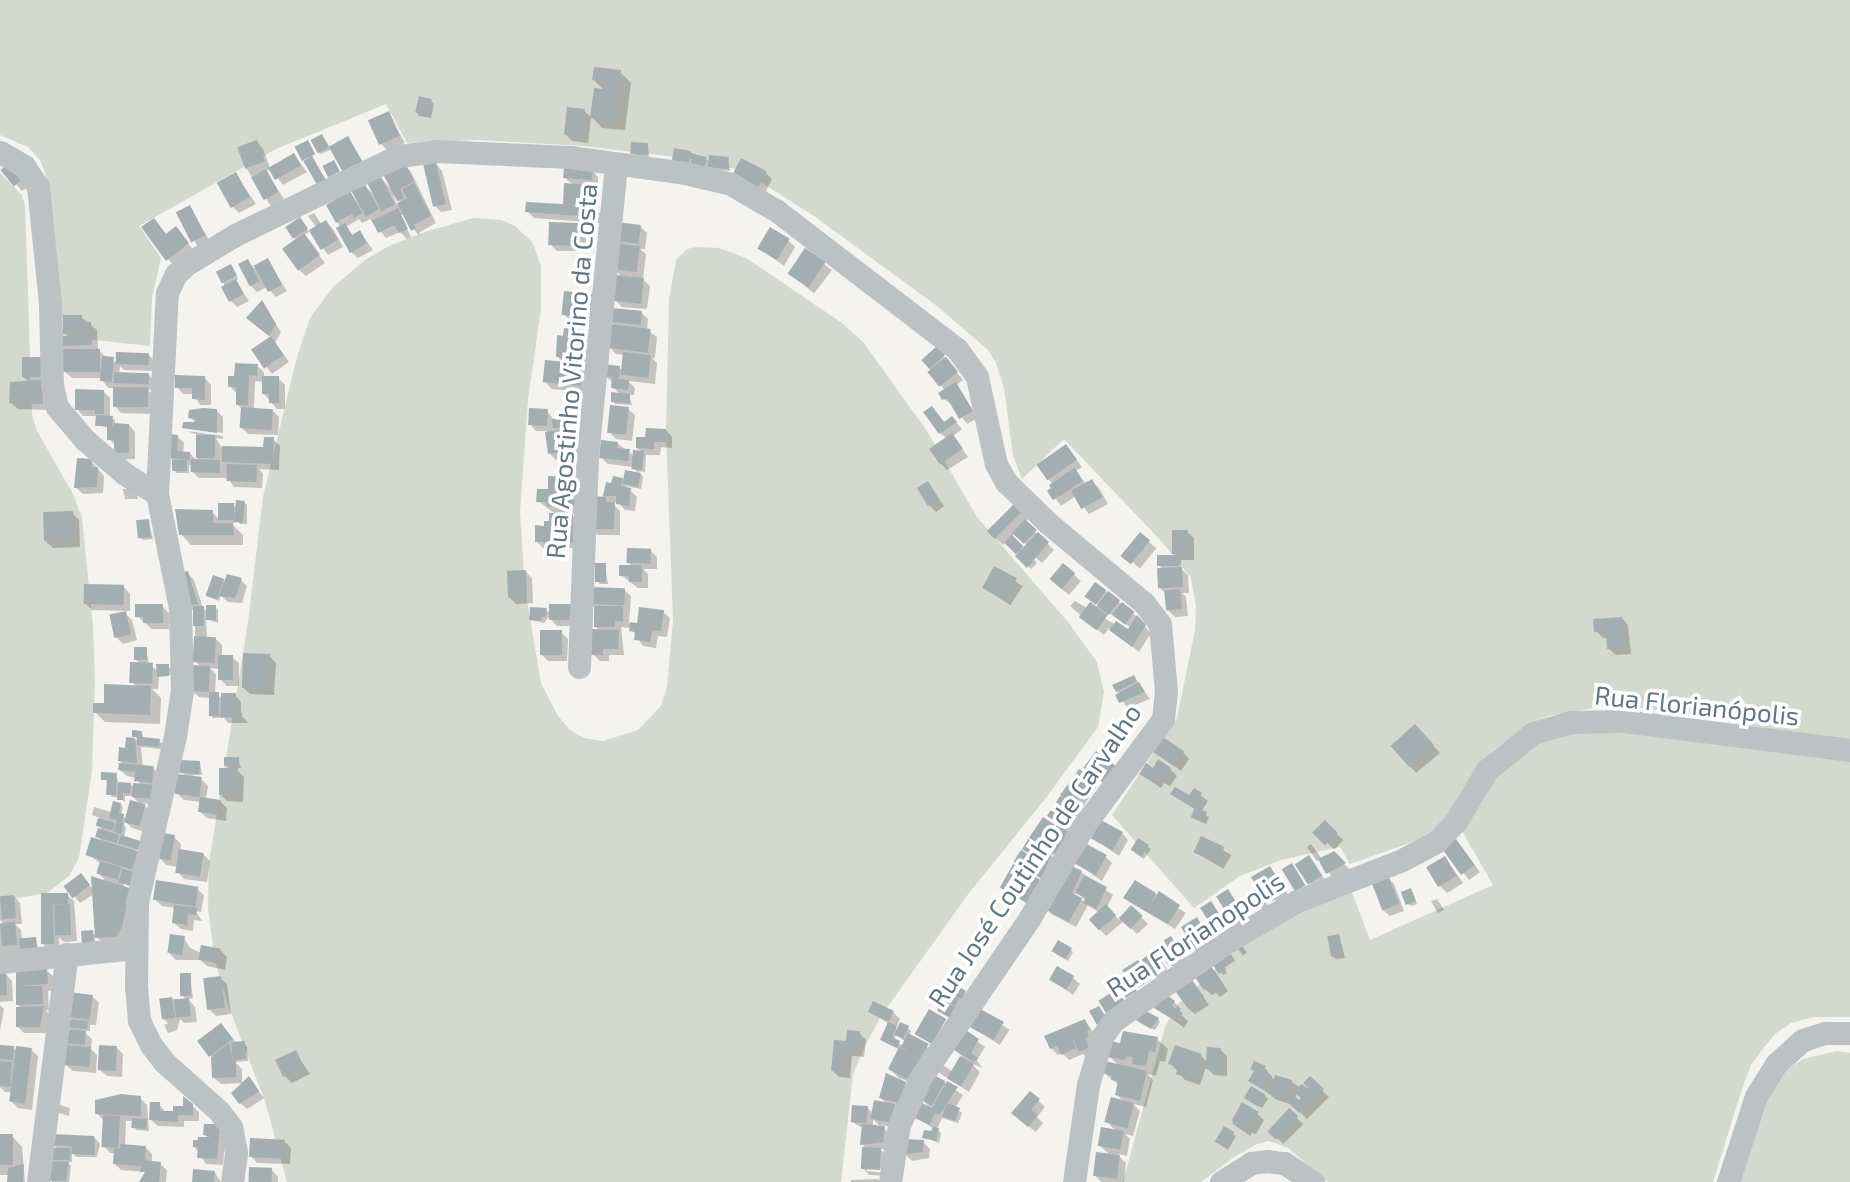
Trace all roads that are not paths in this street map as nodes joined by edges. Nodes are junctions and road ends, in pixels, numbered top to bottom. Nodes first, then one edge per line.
1 (0, 152) edge
2 (616, 163) junction
3 (157, 494) junction
4 (579, 667) dead end
5 (1850, 750) edge
6 (1456, 821) joint
7 (135, 948) junction
8 (68, 954) junction
9 (0, 962) edge
10 (1850, 1033) edge
11 (38, 1182) edge
12 (232, 1182) edge
13 (890, 1182) edge
14 (1074, 1182) edge
15 (1221, 1182) edge
16 (1312, 1182) edge
17 (1728, 1182) edge

1 - 3 street
2 - 3 street, Rua José Coutinho de Carvalho
2 - 4 street, Rua Agostinho Vitorino da Costa
2 - 13 street, Rua José Coutinho de Carvalho
3 - 7 street, Rua José Coutinho de Carvalho
5 - 6 street, Rua Florianópolis
6 - 14 street, Rua Florianopolis
7 - 8 street
7 - 12 street, Rua José Coutinho de Carvalho
8 - 9 street
8 - 11 street
10 - 17 street
15 - 16 street

